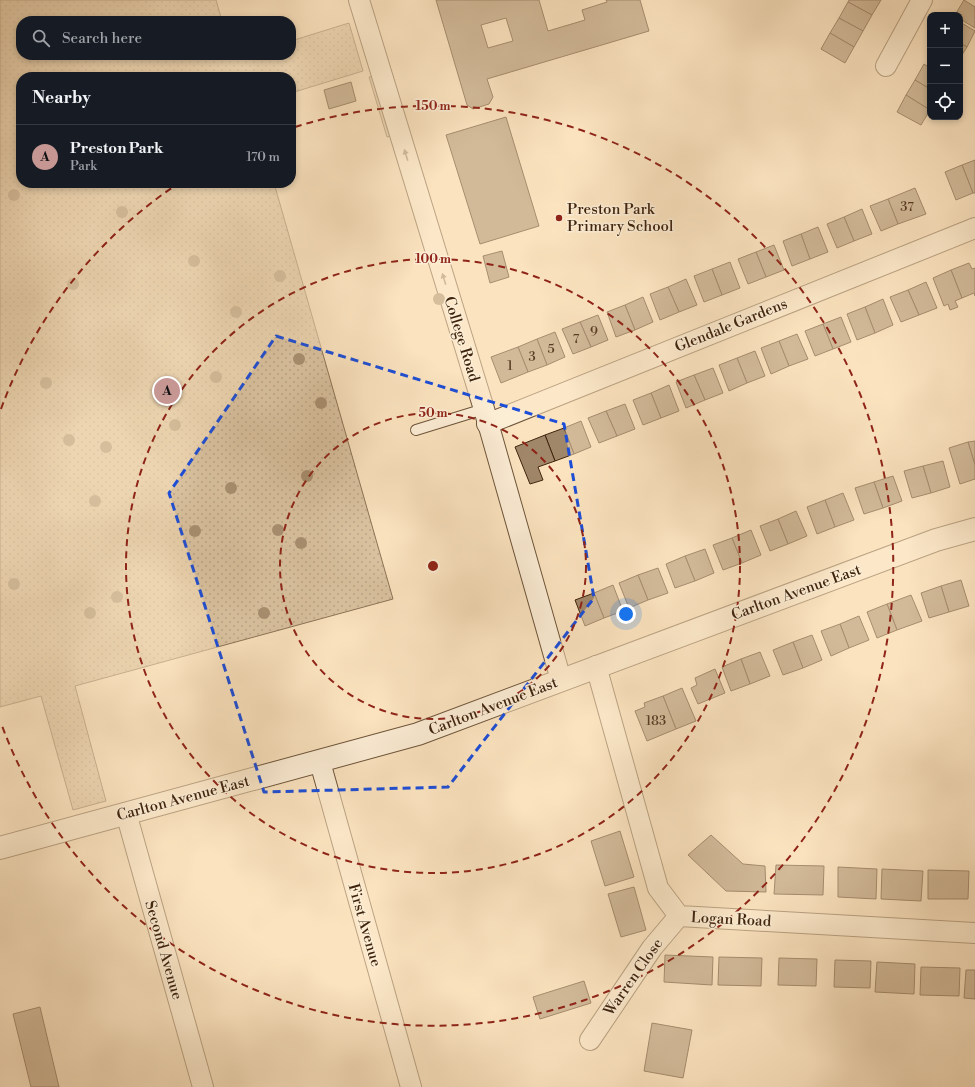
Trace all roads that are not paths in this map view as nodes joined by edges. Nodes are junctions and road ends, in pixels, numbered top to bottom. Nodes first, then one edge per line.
1 (358, 0) edge
2 (922, 0) edge
3 (886, 66) dead end
4 (975, 228) edge
5 (485, 416) junction
6 (416, 430) dead end
7 (975, 529) edge
8 (596, 666) junction
9 (561, 680) junction
10 (320, 762) junction
11 (126, 813) junction
12 (0, 848) edge
13 (679, 916) junction
14 (975, 933) edge
15 (590, 1040) dead end
16 (203, 1087) edge
17 (411, 1087) edge

5 -> 1 street, College Road
2 - 3 street
4 - 5 street, Glendale Gardens
5 - 6 lane
5 - 9 street, College Road
7 - 8 street, Carlton Avenue East
8 - 9 street, Carlton Avenue East
8 - 13 street, Logan Road
9 - 10 street, Carlton Avenue East
10 - 11 street, Carlton Avenue East
10 - 17 street, First Avenue
11 - 12 street, Carlton Avenue East
11 - 16 street, Second Avenue
13 - 14 street, Logan Road
13 - 15 street, Warren Close

